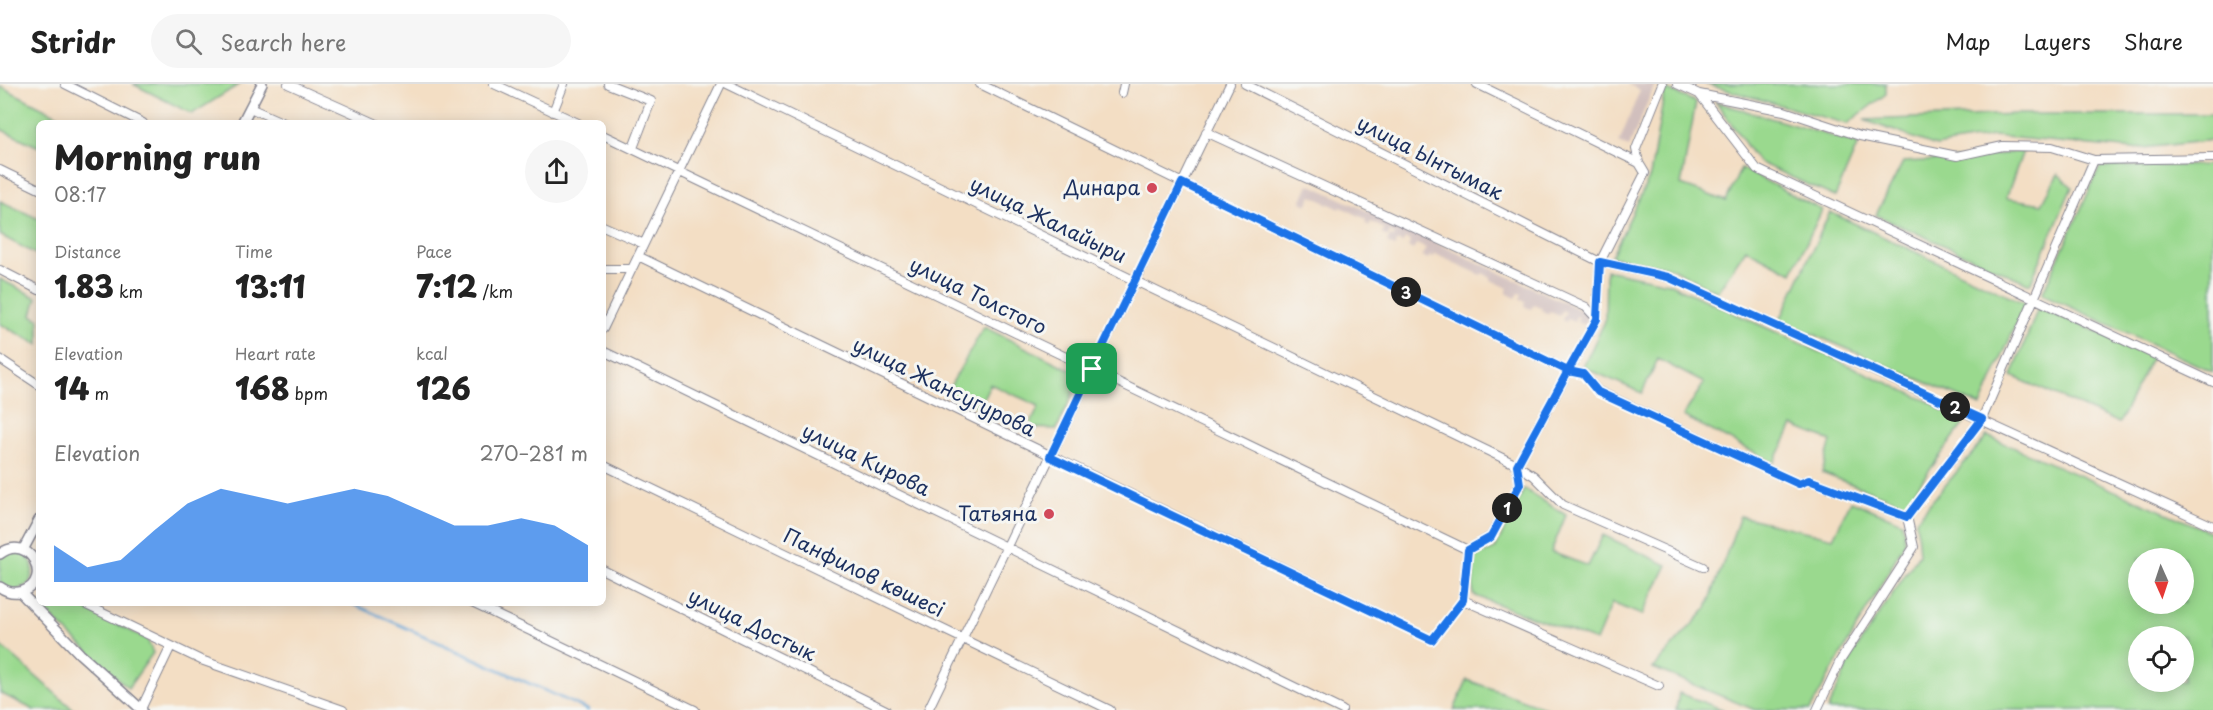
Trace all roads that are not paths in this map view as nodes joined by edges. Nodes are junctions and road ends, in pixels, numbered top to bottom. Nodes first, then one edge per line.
1 (65, 84) edge
2 (262, 84) edge
3 (288, 84) edge
4 (494, 84) edge
5 (564, 84) edge
6 (608, 84) edge
7 (721, 84) edge
8 (727, 84) edge
9 (980, 84) edge
10 (1124, 84) edge
11 (1230, 84) edge
12 (1245, 84) edge
13 (1477, 84) edge
14 (1662, 84) edge
15 (1677, 84) edge
16 (1122, 93) dead end
17 (1699, 94) junction
18 (250, 108) junction
19 (554, 112) junction
20 (137, 120) edge
21 (244, 120) edge
22 (277, 120) edge
23 (368, 120) edge
24 (571, 120) edge
25 (1206, 132) junction
26 (606, 136) edge
27 (633, 148) junction
28 (2213, 158) edge
29 (2094, 160) junction
30 (1639, 163) junction
31 (0, 170) edge
32 (679, 170) junction
33 (1182, 183) junction
34 (36, 188) edge
35 (606, 227) edge
36 (644, 244) junction
37 (638, 256) junction
38 (1600, 262) junction
39 (606, 269) edge
40 (632, 269) junction
41 (0, 270) edge
42 (1135, 279) junction
43 (36, 288) edge
44 (2033, 299) junction
45 (1597, 319) junction
46 (606, 323) edge
47 (606, 352) edge
48 (0, 359) edge
49 (1092, 369) junction
50 (1568, 371) junction
51 (36, 382) edge
52 (2213, 382) edge
53 (1982, 419) junction
54 (1050, 457) junction
55 (1517, 465) junction
56 (606, 466) edge
57 (1907, 517) junction
58 (36, 526) edge
59 (2213, 526) edge
60 (1006, 547) junction
61 (24, 550) junction
62 (1468, 550) junction
63 (1, 552) edge
64 (1703, 567) dead end
65 (36, 568) edge
66 (606, 571) edge
67 (36, 581) edge
68 (0, 587) edge
69 (20, 592) junction
70 (1463, 600) junction
71 (88, 606) edge
72 (478, 606) edge
73 (961, 638) junction
74 (171, 646) junction
75 (1659, 686) dead end
76 (142, 709) edge
77 (343, 710) edge
78 (695, 710) edge
79 (886, 710) edge
80 (928, 710) edge
81 (1110, 710) edge
82 (1342, 710) edge
83 (1817, 710) edge

1 - 20 street
2 - 18 street
3 - 23 street
4 - 19 street
5 - 19 street
6 - 27 street
7 - 32 street
8 - 42 street, улица Жалайыри
9 - 33 street
10 - 16 street
11 - 25 street
12 - 38 street, улица Ынтымак
13 - 30 street
14 - 30 street
15 - 17 street
17 - 29 street
17 - 44 street
18 - 21 street
18 - 22 street
19 - 24 street
25 - 33 street
25 - 45 street
26 - 27 street, улица Толстого
27 - 32 street, улица Толстого
28 - 29 street
29 - 44 street
30 - 38 street
31 - 34 street
32 - 36 street
32 - 49 street, улица Толстого
33 - 42 street
33 - 50 street
35 - 36 street
36 - 37 street
37 - 40 street
37 - 54 street, улица Жансугурова
38 - 45 street
38 - 53 street, улица Ынтымак
39 - 40 street
40 - 46 street
41 - 43 street
42 - 49 street
42 - 55 street, улица Жалайыри
44 - 52 street
44 - 53 street
45 - 50 street
47 - 60 street, улица Кирова
48 - 51 street
49 - 54 street
49 - 62 street, улица Толстого
50 - 55 street
50 - 57 street
53 - 57 street
53 - 59 street, улица Ынтымак
54 - 60 street
54 - 70 street, улица Жансугурова
55 - 62 street
55 - 64 street, улица Жалайыри
56 - 73 street, Панфилов көшесі
57 - 83 street
58 - 61 street
60 - 73 street
60 - 82 street, улица Кирова
61 - 63 street
61 - 65 street
62 - 70 street
66 - 79 street, улица Достык
67 - 69 street
68 - 69 street
69 - 76 street
70 - 75 street
71 - 74 street
72 - 78 street
73 - 80 street
73 - 81 street, Панфилов көшесі
74 - 76 street
74 - 77 street

